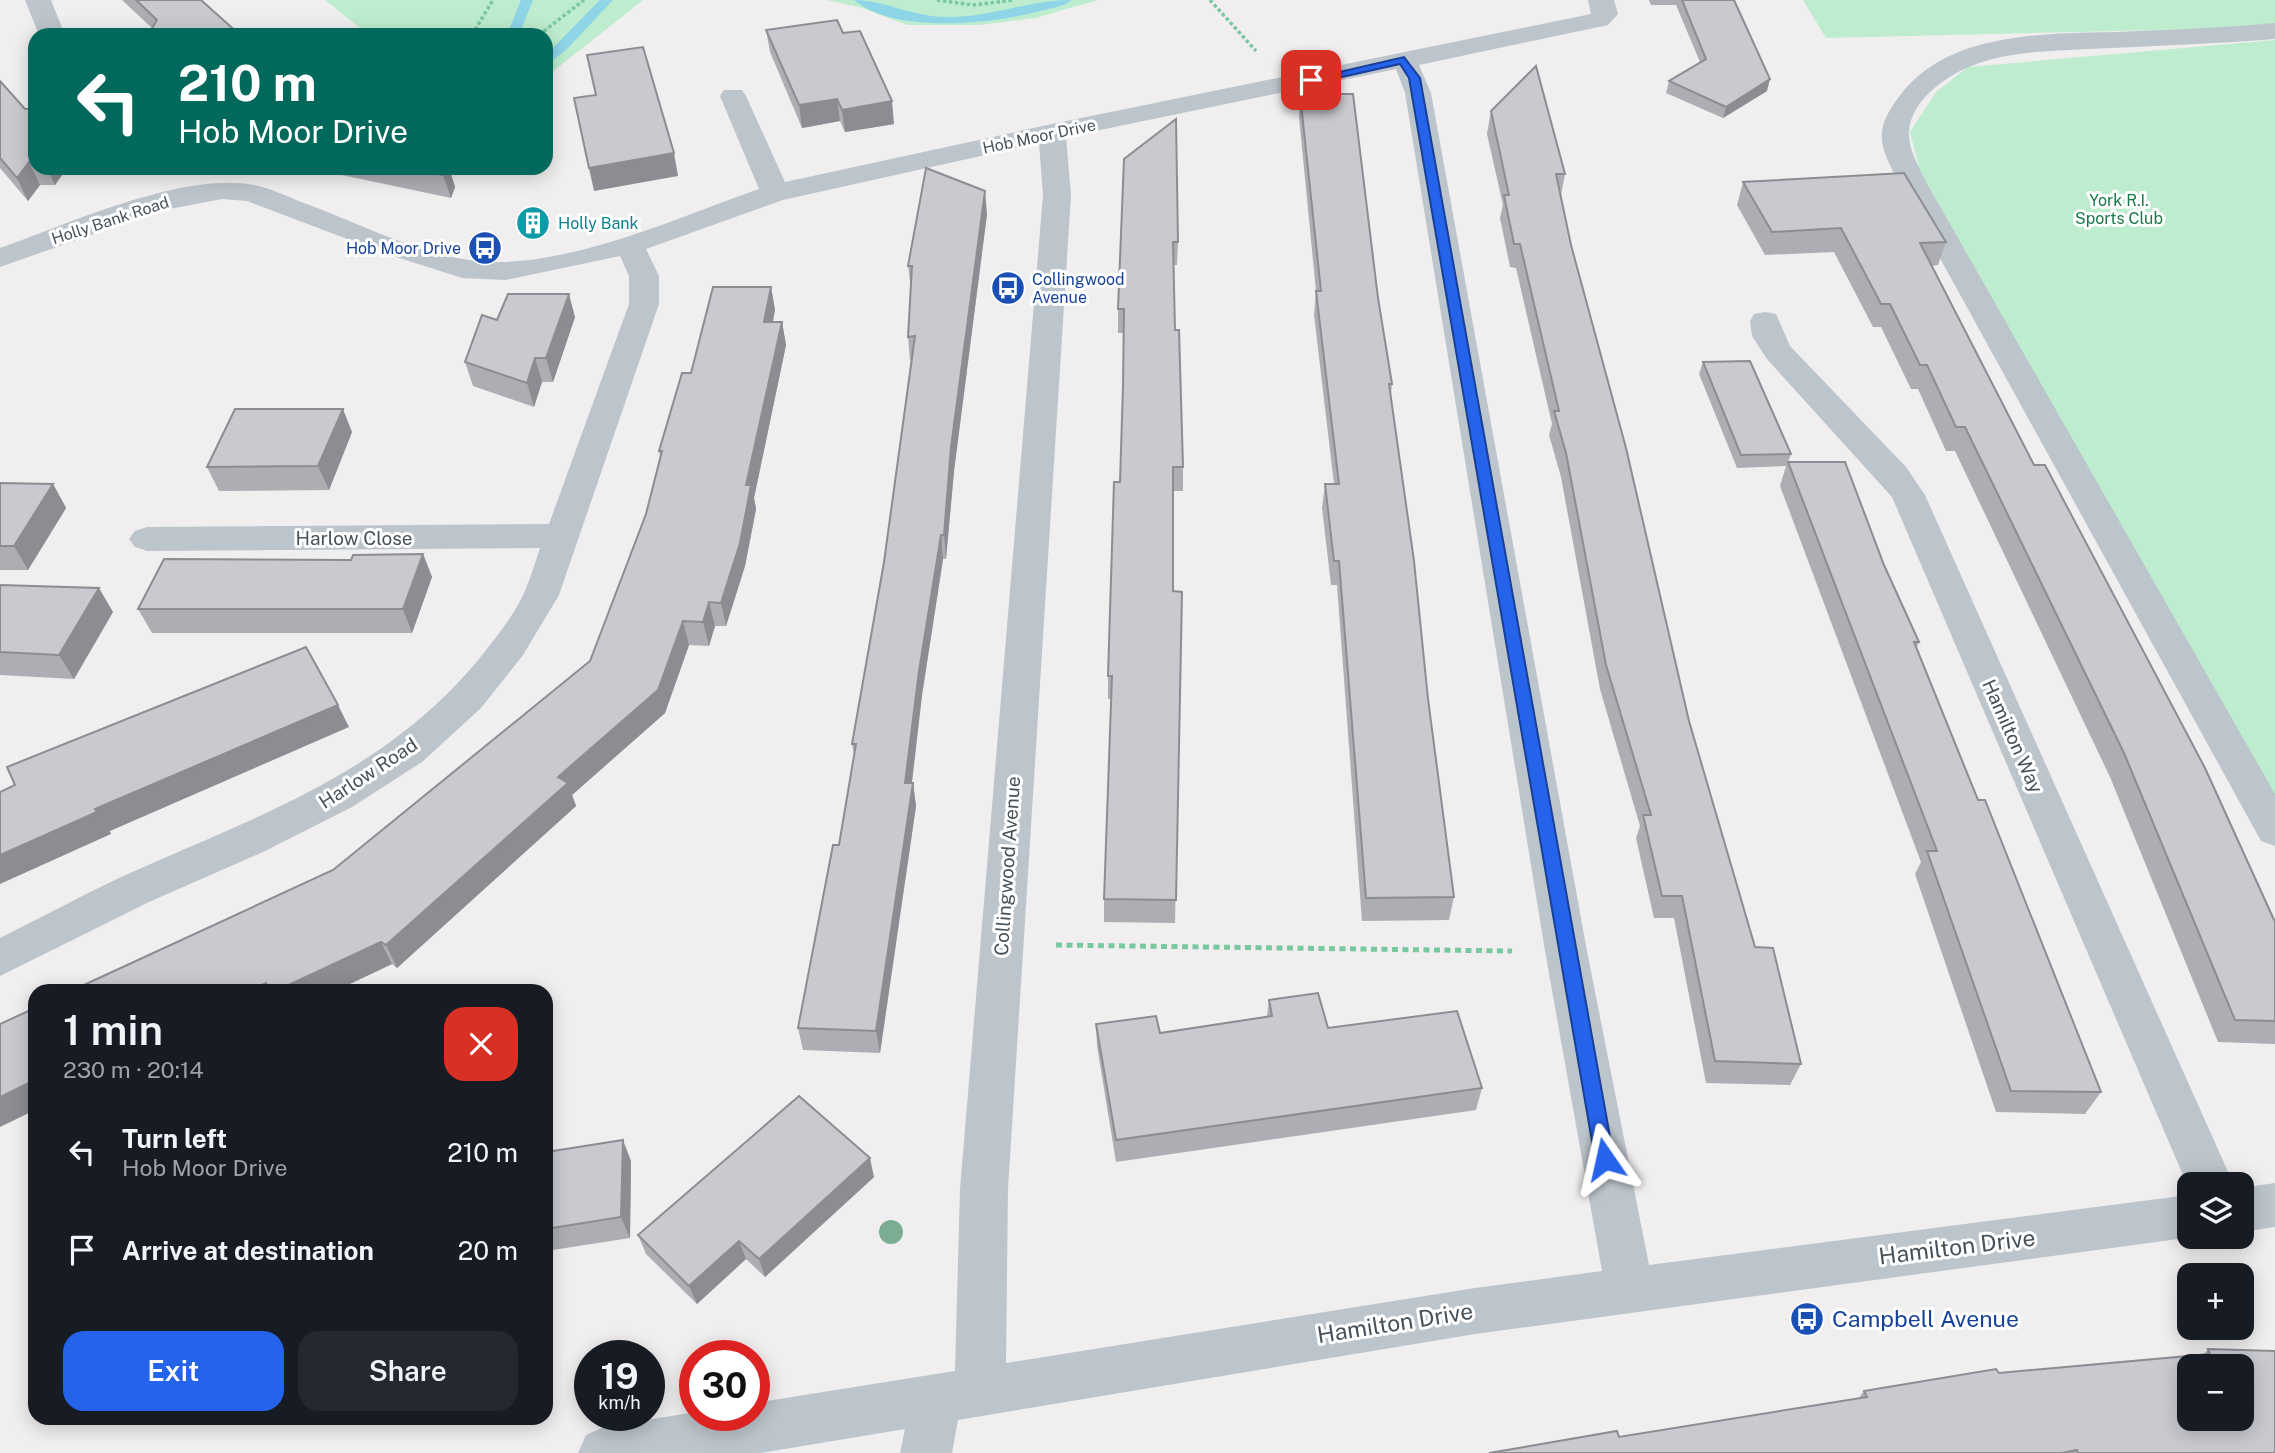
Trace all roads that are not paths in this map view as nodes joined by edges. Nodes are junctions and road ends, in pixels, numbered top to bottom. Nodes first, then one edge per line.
1 (38, 0) edge
2 (1601, 0) edge
3 (49, 28) edge
4 (2275, 31) edge
5 (1404, 61) junction
6 (733, 96) dead end
7 (1052, 132) junction
8 (210, 175) edge
9 (222, 190) junction
10 (775, 193) junction
11 (629, 245) junction
12 (0, 258) edge
13 (1765, 321) dead end
14 (561, 536) junction
15 (148, 539) dead end
16 (2275, 830) edge
17 (0, 958) edge
18 (2205, 1172) edge
19 (2275, 1205) edge
20 (2254, 1208) edge
21 (2177, 1219) edge
22 (1629, 1289) junction
23 (958, 1393) junction
24 (604, 1453) edge
25 (926, 1453) edge

1 - 3 street
2 - 5 street, Hob Moor Drive
4 - 16 street
5 - 7 street, Hob Moor Drive
5 - 22 street
6 - 10 street
7 - 10 street, Hob Moor Drive
7 - 23 street, Collingwood Avenue
8 - 9 street
9 - 11 street, Hob Moor Drive
9 - 12 street, Holly Bank Road
10 - 11 street, Hob Moor Drive
11 - 14 street, Harlow Road
13 - 18 street, Hamilton Way
14 - 15 street, Harlow Close
14 - 17 street, Harlow Road
19 - 20 street
21 - 22 street, Hamilton Drive
22 - 23 street, Hamilton Drive
23 - 24 street, Hamilton Drive
23 - 25 street, Collingwood Avenue

